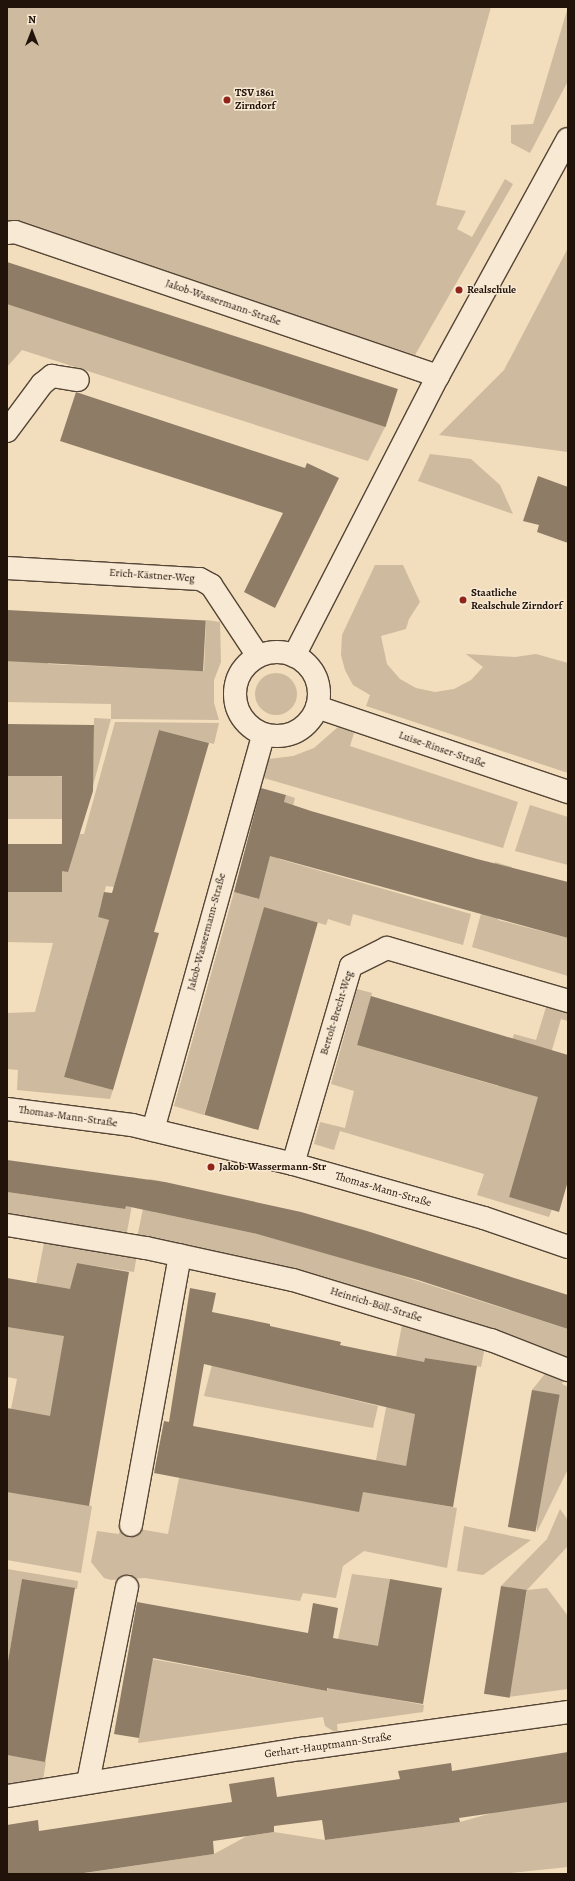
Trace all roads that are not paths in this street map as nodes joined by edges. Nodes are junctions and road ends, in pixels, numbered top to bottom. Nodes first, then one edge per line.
1 (568, 138) edge
2 (7, 233) edge
3 (438, 376) junction
4 (78, 380) dead end
5 (7, 431) edge
6 (7, 568) edge
7 (258, 656) junction
8 (294, 656) junction
9 (317, 707) junction
10 (263, 735) junction
11 (568, 792) edge
12 (568, 1001) edge
13 (7, 1109) edge
14 (153, 1130) junction
15 (293, 1164) junction
16 (7, 1225) edge
17 (568, 1247) edge
18 (180, 1255) junction
19 (568, 1370) edge
20 (131, 1524) dead end
21 (127, 1587) dead end
22 (568, 1712) edge
23 (88, 1782) junction
24 (7, 1796) edge

1 - 3 street
2 - 3 street, Jakob-Wassermann-Straße
3 - 8 street
4 - 5 street
6 - 7 street, Erich-Kästner-Weg
7 - 8 street
7 - 10 street
8 - 9 street
9 - 10 street
9 - 11 street, Luise-Rinser-Straße
10 - 14 street, Jakob-Wassermann-Straße
12 - 15 street, Bertolt-Brecht-Weg
13 - 14 street, Thomas-Mann-Straße
14 - 15 street, Thomas-Mann-Straße
15 - 17 street, Thomas-Mann-Straße
16 - 18 street, Heinrich-Böll-Straße
18 - 19 street, Heinrich-Böll-Straße
18 - 20 street
21 - 23 street
22 - 23 street, Gerhart-Hauptmann-Straße
23 - 24 street, Gerhart-Hauptmann-Straße

